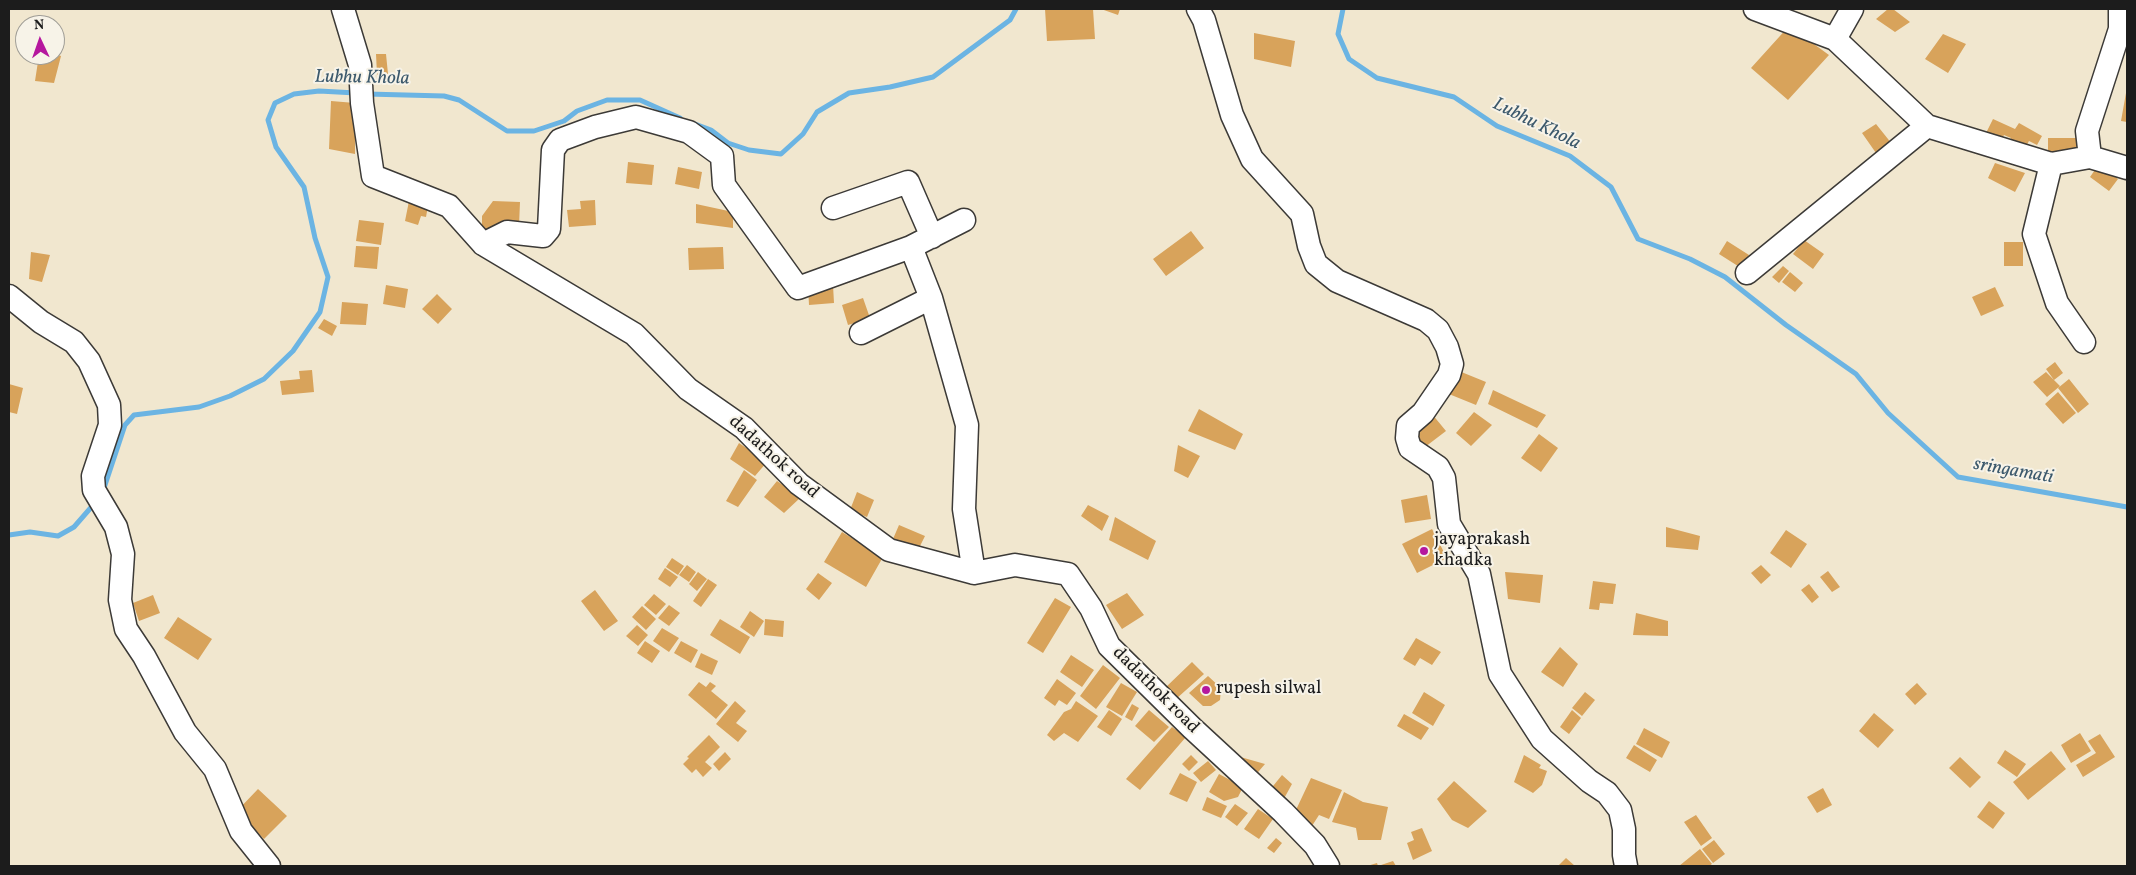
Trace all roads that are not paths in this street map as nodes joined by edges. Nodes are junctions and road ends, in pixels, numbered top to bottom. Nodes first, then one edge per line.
1 (343, 9) edge
2 (1198, 9) edge
3 (1755, 9) edge
4 (1852, 9) edge
5 (2120, 9) edge
6 (1835, 39) junction
7 (1927, 126) junction
8 (2090, 157) junction
9 (2051, 164) junction
10 (2127, 168) edge
11 (833, 208) dead end
12 (964, 220) dead end
13 (932, 237) junction
14 (483, 244) junction
15 (911, 247) junction
16 (1747, 273) dead end
17 (9, 296) edge
18 (931, 298) junction
19 (861, 333) dead end
20 (2084, 342) dead end
21 (974, 573) junction
22 (269, 866) edge
23 (1328, 866) edge
24 (1626, 866) edge

1 - 14 street, dadathok road
2 - 24 street
3 - 6 street
4 - 6 street
5 - 8 street
6 - 7 street
7 - 9 street
7 - 16 street
8 - 9 street
8 - 10 street
9 - 20 street
11 - 13 street
12 - 13 street
13 - 15 street
14 - 15 street
14 - 21 street, dadathok road
15 - 18 street
17 - 22 street
18 - 19 street
18 - 21 street
21 - 23 street, dadathok road

